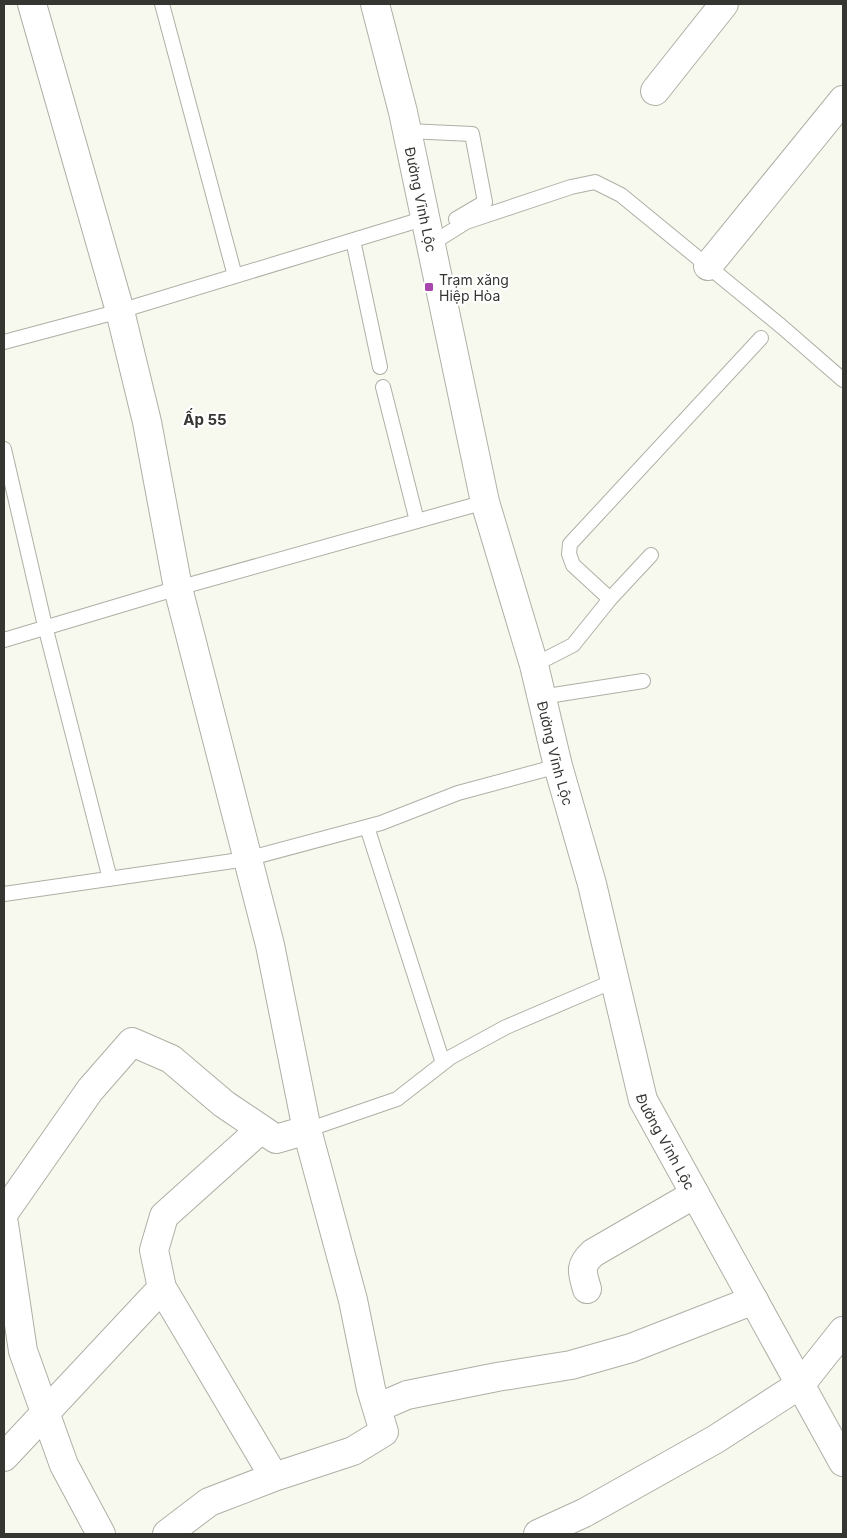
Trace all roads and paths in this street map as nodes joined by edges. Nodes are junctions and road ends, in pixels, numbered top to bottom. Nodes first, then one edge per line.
1 (32, 4) edge
2 (162, 4) edge
3 (375, 4) edge
4 (724, 4) edge
5 (655, 91) dead end
6 (843, 100) edge
7 (408, 130) junction
8 (429, 232) junction
9 (352, 240) junction
10 (708, 266) junction
11 (235, 276) junction
12 (120, 311) junction
13 (761, 338) dead end
14 (4, 342) edge
15 (380, 367) dead end
16 (843, 380) edge
17 (383, 387) dead end
18 (4, 449) edge
19 (485, 502) junction
20 (417, 521) junction
21 (651, 555) dead end
22 (178, 588) junction
23 (610, 599) junction
24 (45, 626) junction
25 (4, 640) edge
26 (534, 665) junction
27 (643, 681) dead end
28 (541, 697) junction
29 (558, 766) junction
30 (367, 827) junction
31 (247, 859) junction
32 (110, 879) junction
33 (4, 894) edge
34 (616, 980) junction
35 (443, 1064) junction
36 (261, 1129) junction
37 (307, 1130) junction
38 (695, 1194) junction
39 (4, 1213) edge
40 (4, 1224) edge
41 (162, 1288) junction
42 (587, 1289) dead end
43 (754, 1300) junction
44 (843, 1331) edge
45 (800, 1384) junction
46 (377, 1408) junction
47 (45, 1412) junction
48 (4, 1457) edge
49 (843, 1462) edge
50 (274, 1477) junction
51 (101, 1534) edge
52 (167, 1534) edge
53 (538, 1534) edge

1 - 12 street
2 - 11 lane
3 - 7 street, Đường Vĩnh Lộc
4 - 5 street
6 - 10 street
7 - 8 street, Đường Vĩnh Lộc
7 - 8 lane
8 - 9 lane
8 - 10 lane
8 - 19 street, Đường Vĩnh Lộc
9 - 11 lane
9 - 15 lane
10 - 16 lane
11 - 12 lane
12 - 14 lane
12 - 22 street
13 - 23 lane
17 - 20 lane
18 - 24 lane
19 - 20 lane
19 - 26 street, Đường Vĩnh Lộc
20 - 22 lane
21 - 23 lane
22 - 24 lane
22 - 31 street
23 - 26 lane
24 - 25 lane
24 - 32 lane
26 - 28 street, Đường Vĩnh Lộc
27 - 28 lane
28 - 29 street, Đường Vĩnh Lộc
29 - 30 lane
29 - 34 street, Đường Vĩnh Lộc
30 - 31 lane
30 - 35 lane
31 - 32 lane
31 - 37 street
32 - 33 lane
34 - 35 lane
34 - 38 street, Đường Vĩnh Lộc
35 - 37 lane
36 - 37 street
36 - 39 street
36 - 41 street
37 - 46 street
38 - 42 street
38 - 43 street, Đường Vĩnh Lộc
40 - 47 street
41 - 47 street
41 - 50 street
43 - 45 street, Đường Vĩnh Lộc
43 - 46 street
44 - 45 street
45 - 49 street, Đường Vĩnh Lộc
45 - 53 street
46 - 50 street
47 - 48 street
47 - 51 street
50 - 52 street

